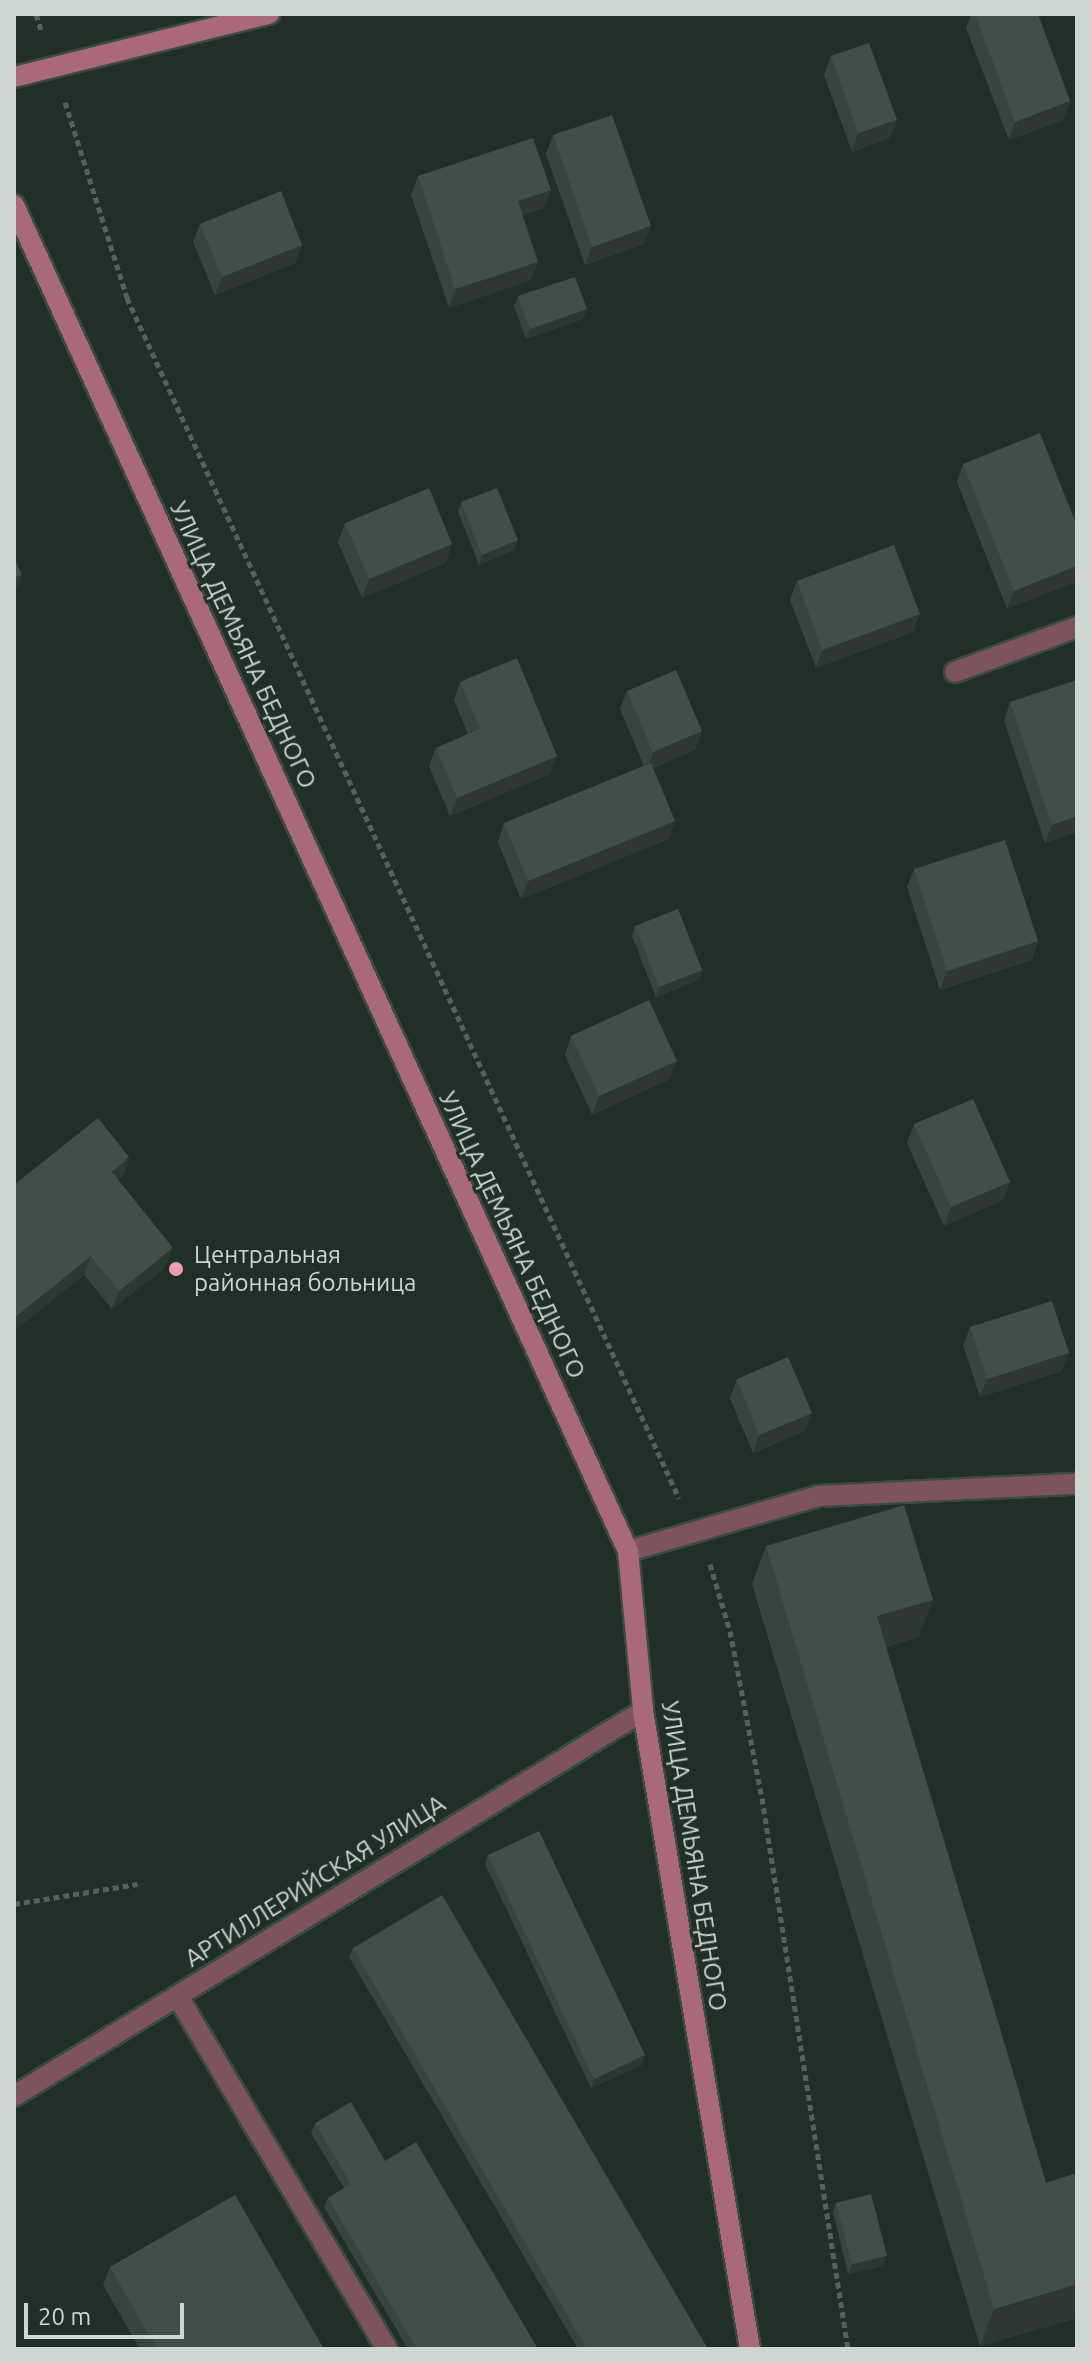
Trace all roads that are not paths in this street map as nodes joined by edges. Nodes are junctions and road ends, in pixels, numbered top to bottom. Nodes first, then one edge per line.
1 (269, 14) edge
2 (14, 77) edge
3 (14, 205) edge
4 (1077, 627) edge
5 (955, 672) dead end
6 (1077, 1484) edge
7 (628, 1551) junction
8 (643, 1711) junction
9 (178, 1997) junction
10 (14, 2096) edge
11 (387, 2349) edge
12 (750, 2349) edge

1 - 2 street
3 - 7 street, УЛИЦА ДЕМЬЯНА БЕДНОГО
4 - 5 street
6 - 7 street
7 - 8 street, УЛИЦА ДЕМЬЯНА БЕДНОГО
8 - 9 street, АРТИЛЛЕРИЙСКАЯ УЛИЦА
8 - 12 street, УЛИЦА ДЕМЬЯНА БЕДНОГО
9 - 10 street, АРТИЛЛЕРИЙСКАЯ УЛИЦА
9 - 11 street

